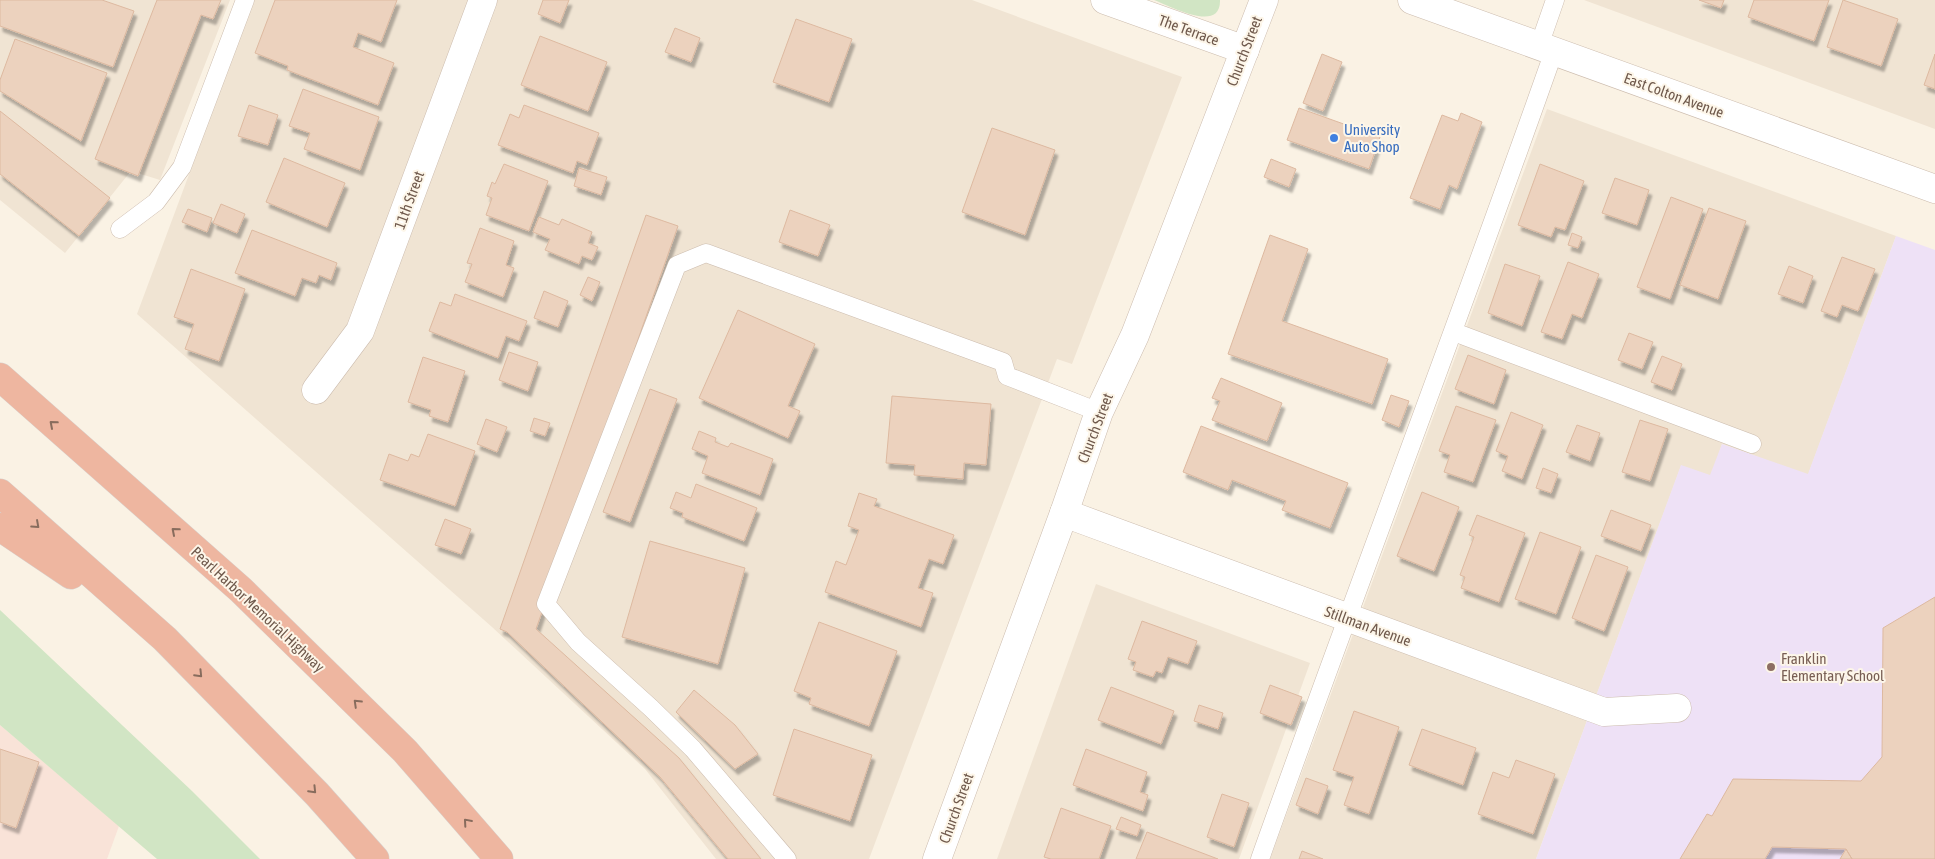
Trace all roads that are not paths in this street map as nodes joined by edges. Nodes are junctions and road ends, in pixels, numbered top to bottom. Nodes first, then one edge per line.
1 (245, 0) edge
2 (483, 0) edge
3 (1106, 0) edge
4 (1264, 0) edge
5 (1412, 0) edge
6 (1555, 0) edge
7 (1547, 49) junction
8 (1245, 50) junction
9 (1935, 189) edge
10 (120, 229) dead end
11 (1454, 332) junction
12 (0, 377) edge
13 (316, 390) dead end
14 (1099, 412) junction
15 (1752, 444) dead end
16 (0, 492) edge
17 (1064, 513) junction
18 (0, 527) edge
19 (1346, 618) junction
20 (165, 639) junction
21 (1677, 708) dead end
22 (375, 859) edge
23 (499, 859) edge
24 (787, 859) edge
25 (937, 859) edge
26 (1260, 859) edge

1 - 10 lane
2 - 13 street, 11th Street
3 - 8 street, The Terrace
4 - 8 street, Church Street
5 - 7 street, East Colton Avenue
6 - 7 lane
7 - 9 street, East Colton Avenue
7 - 11 lane
8 - 14 street, Church Street
11 - 15 lane
11 - 19 lane
23 -> 12 highway, Pearl Harbor Memorial Highway
14 - 17 street, Church Street
14 - 24 lane
16 -> 20 highway
17 - 19 street, Stillman Avenue
17 - 25 street, Church Street
18 - 20 highway
19 - 21 street, Stillman Avenue
19 - 26 lane
20 -> 22 highway

